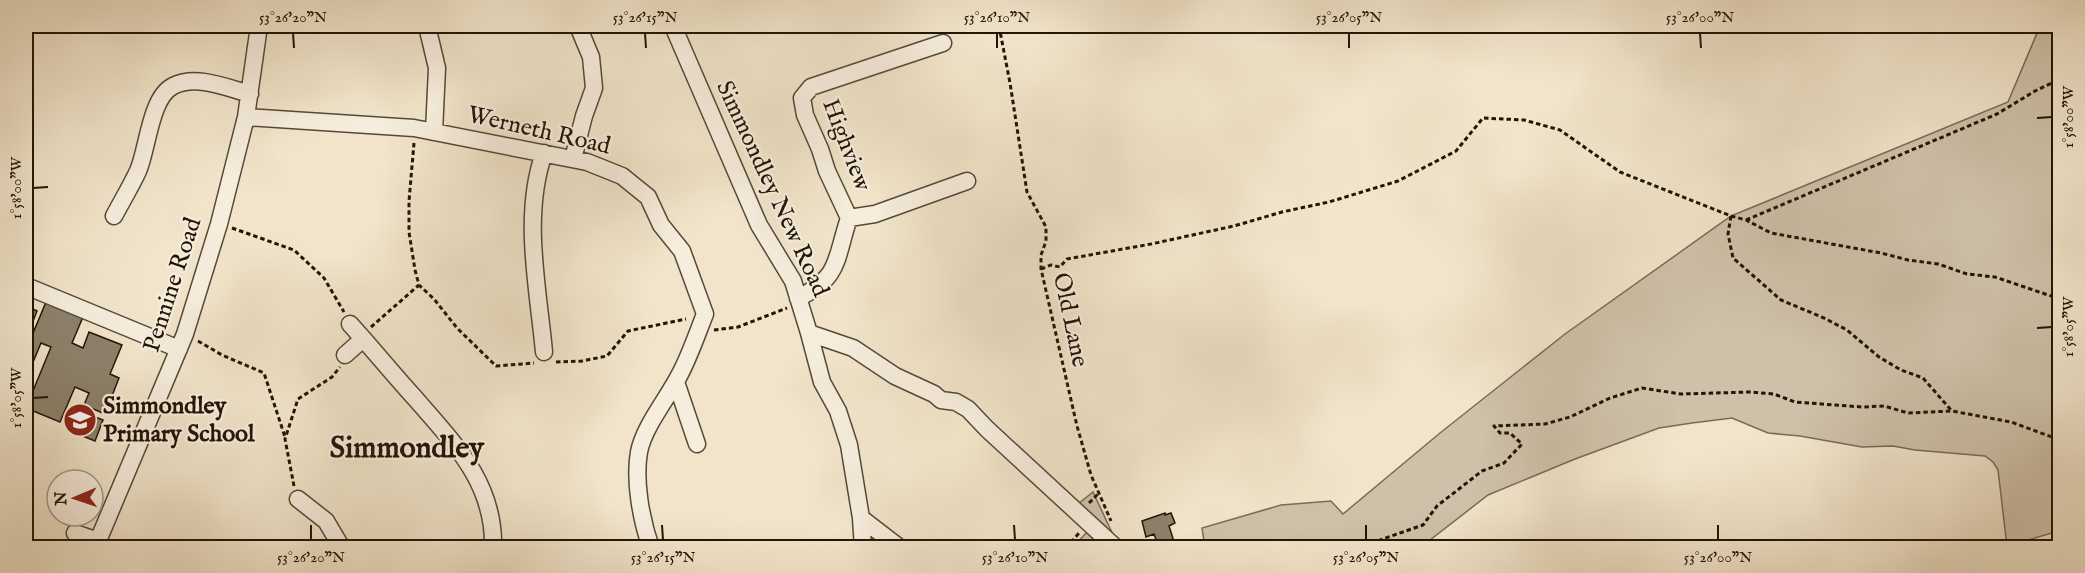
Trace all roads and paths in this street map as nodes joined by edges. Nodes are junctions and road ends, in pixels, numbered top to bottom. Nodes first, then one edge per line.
1 (259, 26) edge
2 (427, 26) edge
3 (578, 26) edge
4 (674, 26) edge
5 (999, 26) edge
6 (943, 43) dead end
7 (2060, 79) edge
8 (250, 94) junction
9 (246, 117) junction
10 (414, 128) junction
11 (434, 132) junction
12 (544, 153) junction
13 (573, 159) junction
14 (967, 181) dead end
15 (114, 216) dead end
16 (1731, 216) junction
17 (849, 218) junction
18 (1746, 220) junction
19 (219, 224) junction
20 (1041, 270) junction
21 (419, 285) junction
22 (26, 286) edge
23 (2060, 299) edge
24 (799, 301) junction
25 (705, 314) junction
26 (698, 332) junction
27 (358, 333) junction
28 (809, 333) junction
29 (182, 341) junction
30 (345, 355) joint
31 (543, 359) junction
32 (676, 382) junction
33 (1952, 411) junction
34 (285, 439) junction
35 (2060, 440) edge
36 (697, 444) dead end
37 (298, 499) joint
38 (861, 518) junction
39 (1114, 530) dead end
40 (75, 533) dead end
41 (96, 544) edge
42 (342, 548) edge
43 (493, 548) edge
44 (651, 548) edge
45 (863, 548) edge
46 (900, 548) edge
47 (1116, 548) edge
48 (1357, 548) edge

1 - 8 street, Pennine Road
2 - 11 street
3 - 13 street
4 - 24 street, Simmondley New Road
5 - 20 path, Old Lane
6 - 17 street, Highview
7 - 18 path
8 - 9 street, Pennine Road
8 - 15 street
9 - 10 street, Werneth Road
9 - 19 street, Pennine Road
10 - 11 street, Werneth Road
10 - 21 path
11 - 12 street, Werneth Road
12 - 13 street, Werneth Road
12 - 31 street
13 - 25 street, Werneth Road
14 - 17 street, Highview
16 - 18 path
16 - 20 path
16 - 33 path
17 - 24 street, Highview
18 - 23 path
19 - 27 path
19 - 29 street, Pennine Road
20 - 39 path, Old Lane
21 - 27 path
21 - 31 path
22 - 29 street
24 - 26 path
24 - 28 street, Simmondley New Road
25 - 26 street
25 - 31 path
26 - 32 street
27 - 30 street
27 - 43 street
28 - 38 street, Simmondley New Road
28 - 47 street
29 - 34 path
29 - 41 street, Pennine Road
30 - 34 path
32 - 36 street
32 - 44 street
33 - 35 path
33 - 48 path
34 - 37 path
37 - 42 street
38 - 45 street, Simmondley New Road
38 - 46 street
40 - 41 street

